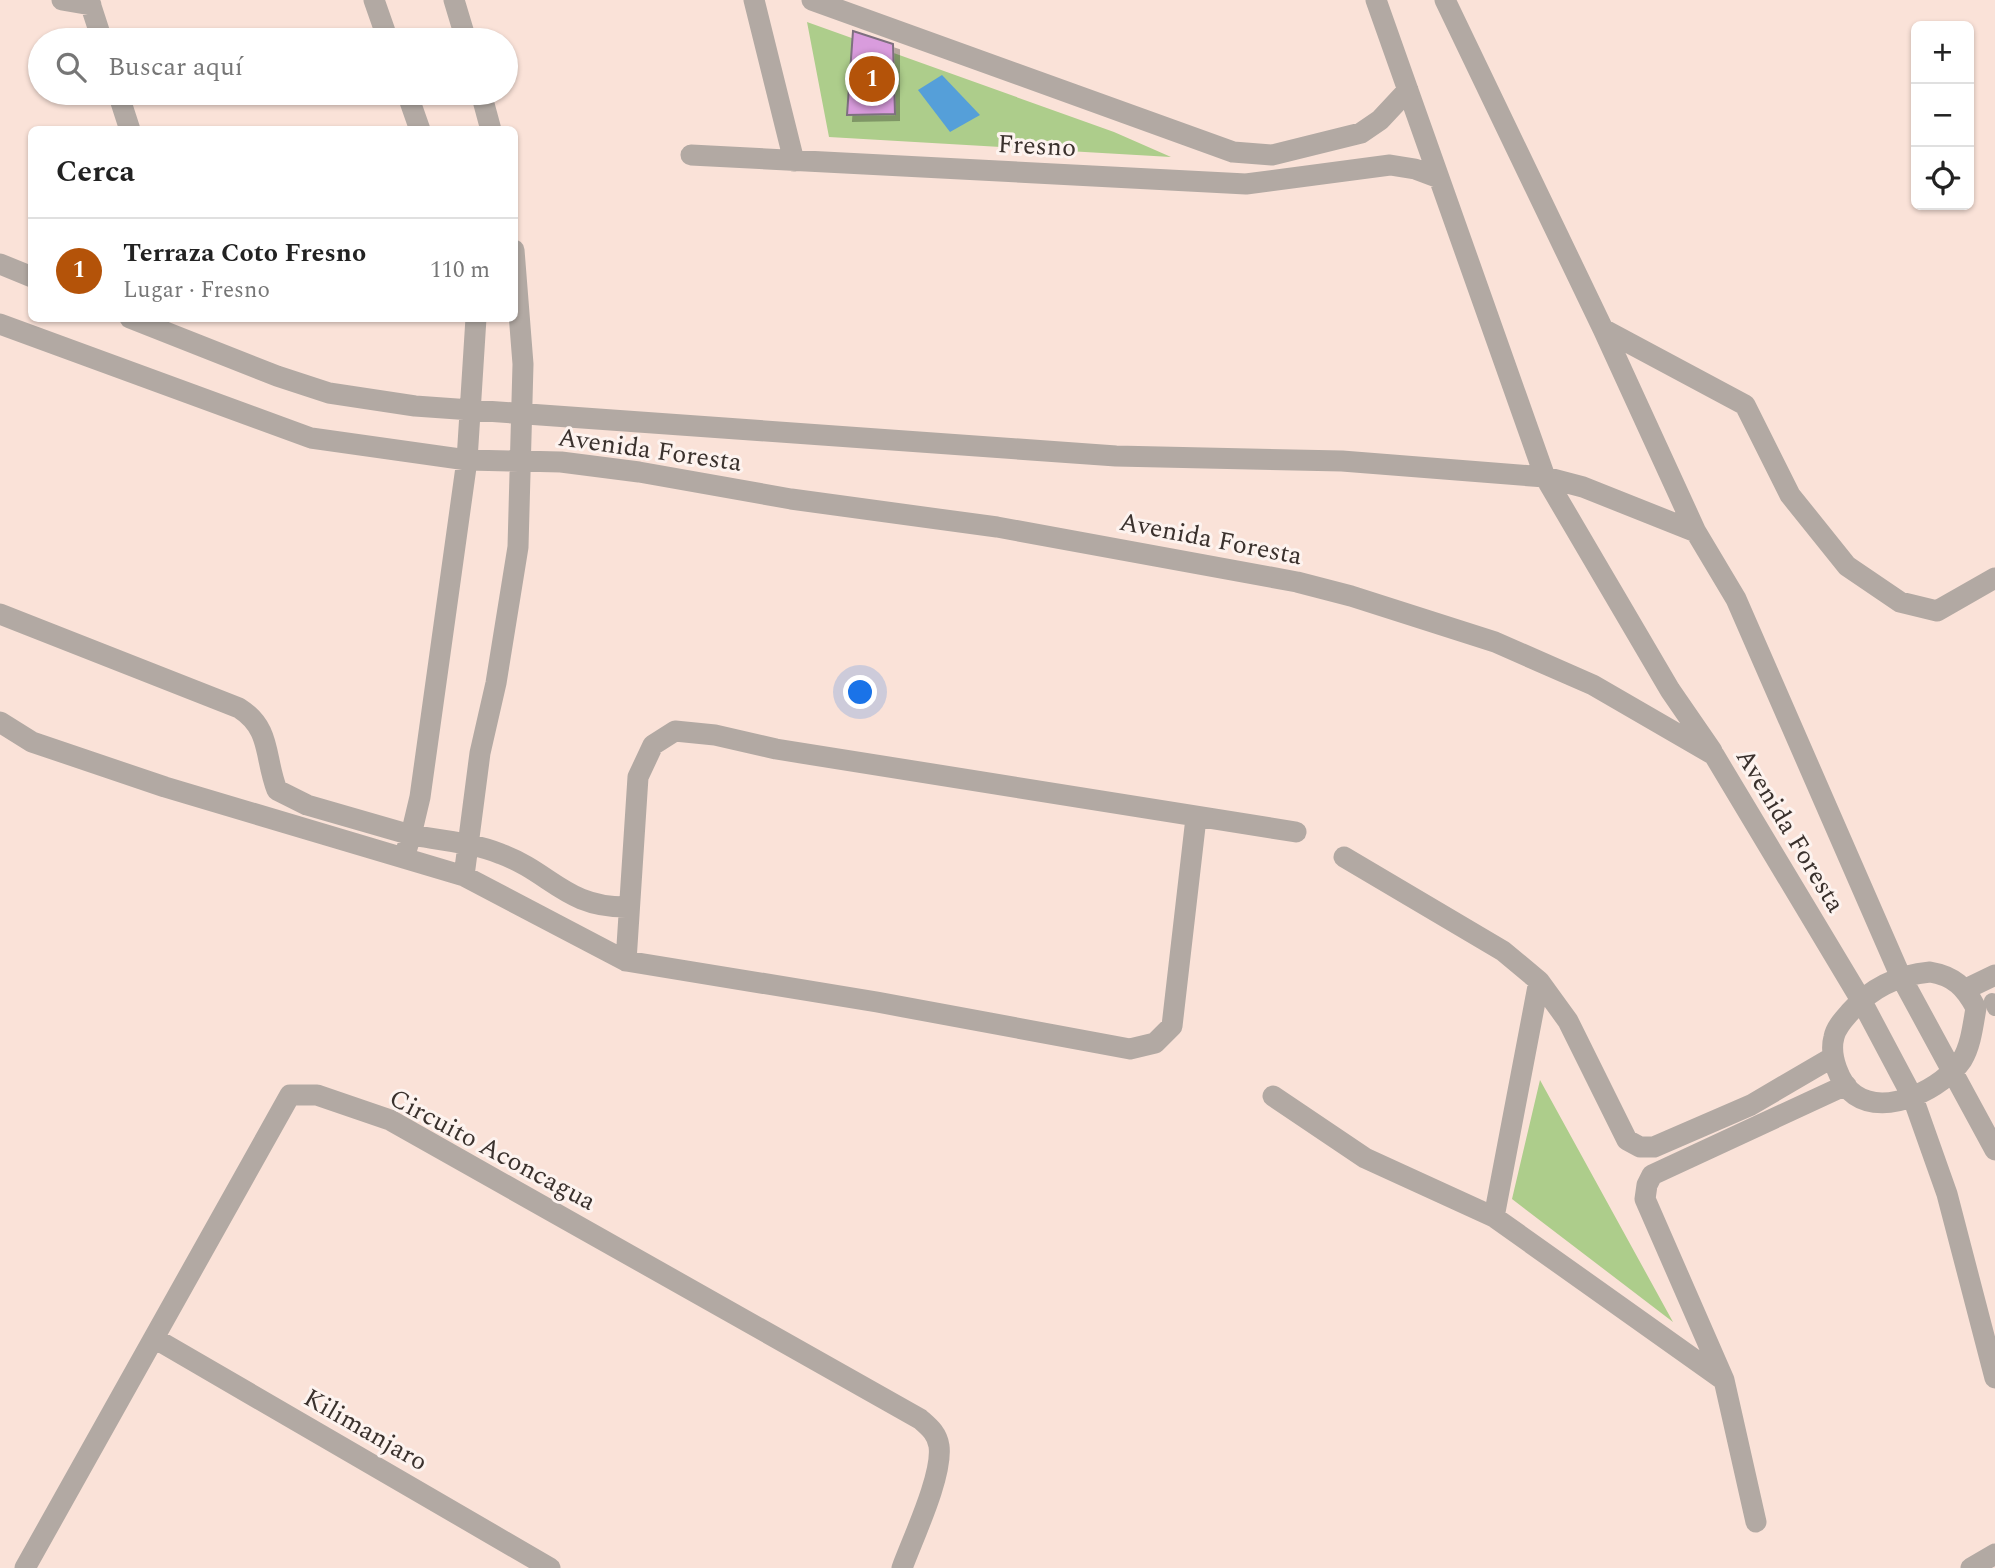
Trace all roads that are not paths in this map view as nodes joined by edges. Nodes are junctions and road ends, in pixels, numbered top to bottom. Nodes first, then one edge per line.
1 (62, 0) edge
2 (374, 0) edge
3 (454, 0) edge
4 (754, 0) edge
5 (813, 0) edge
6 (1376, 0) edge
7 (1445, 0) edge
8 (90, 3) edge
9 (98, 28) edge
10 (384, 28) edge
11 (462, 28) edge
12 (1408, 90) junction
13 (122, 105) edge
14 (411, 105) edge
15 (484, 105) edge
16 (129, 126) edge
17 (419, 126) edge
18 (490, 126) edge
19 (1233, 152) junction
20 (691, 155) dead end
21 (794, 161) junction
22 (1439, 178) junction
23 (1246, 184) junction
24 (0, 264) edge
25 (28, 275) edge
26 (518, 301) edge
27 (141, 322) edge
28 (476, 322) edge
29 (0, 324) edge
30 (1603, 329) junction
31 (471, 411) junction
32 (520, 413) junction
33 (467, 460) junction
34 (519, 462) junction
35 (1545, 477) junction
36 (1696, 532) junction
37 (1995, 578) edge
38 (0, 614) edge
39 (0, 722) edge
40 (1714, 755) junction
41 (304, 815) junction
42 (1196, 818) junction
43 (1296, 832) dead end
44 (411, 835) junction
45 (469, 846) junction
46 (1344, 857) dead end
47 (404, 858) junction
48 (464, 876) junction
49 (628, 907) junction
50 (626, 961) junction
51 (1900, 975) junction
52 (1995, 975) edge
53 (1539, 981) junction
54 (1966, 989) junction
55 (1861, 1000) junction
56 (1989, 1004) edge
57 (1833, 1057) junction
58 (1951, 1073) junction
59 (1846, 1085) junction
60 (1273, 1096) dead end
61 (1913, 1098) junction
62 (1995, 1150) edge
63 (1494, 1217) junction
64 (154, 1338) junction
65 (1995, 1378) edge
66 (1724, 1380) junction
67 (1756, 1522) dead end
68 (1995, 1554) edge
69 (25, 1568) edge
70 (550, 1568) edge
71 (902, 1568) edge
72 (1972, 1568) edge

1 - 8 street
2 - 10 street
3 - 11 street
4 - 21 street
5 - 19 street, Fresno
6 - 12 street
7 - 30 street
8 - 9 street
12 - 19 street, Fresno
12 - 22 street
13 - 16 street
14 - 17 street
15 - 18 street
19 - 23 street
20 - 21 street, Fresno
21 - 23 street, Fresno
22 - 23 street, Fresno
22 - 35 street
24 - 25 street
26 - 32 street
27 - 31 street, Avenida Foresta
28 - 31 street
29 - 33 street, Avenida Foresta
30 - 36 street
30 - 37 street
31 - 32 street, Avenida Foresta
31 - 33 street
32 - 34 street
32 - 35 street, Avenida Foresta
33 - 34 street, Avenida Foresta
33 - 44 street
34 - 40 street, Avenida Foresta
34 - 45 street
35 - 36 street, Avenida Foresta
35 - 40 street
36 - 51 street, Avenida Foresta
38 - 41 street
39 - 41 street
40 - 55 street, Avenida Foresta
41 - 44 street
41 - 47 street
42 - 43 street
42 - 49 street
42 - 50 street
44 - 45 street
44 - 47 street
45 - 48 street
45 - 49 street
46 - 53 street
47 - 48 street
48 - 50 street
49 - 50 street
51 - 54 street
51 - 55 street
51 - 58 street, Avenida Foresta
52 - 54 street
53 - 57 street
53 - 63 street
54 - 56 street
55 - 57 street
55 - 61 street, Avenida Foresta
56 - 58 street
57 - 59 street
58 - 61 street
58 - 62 street, Avenida Foresta
59 - 61 street
59 - 66 street
60 - 63 street
61 - 65 street, Avenida Foresta
63 - 66 street
64 - 69 street, Circuito Aconcagua
64 - 70 street, Kilimanjaro
64 - 71 street, Circuito Aconcagua
66 - 67 street
68 - 72 street

